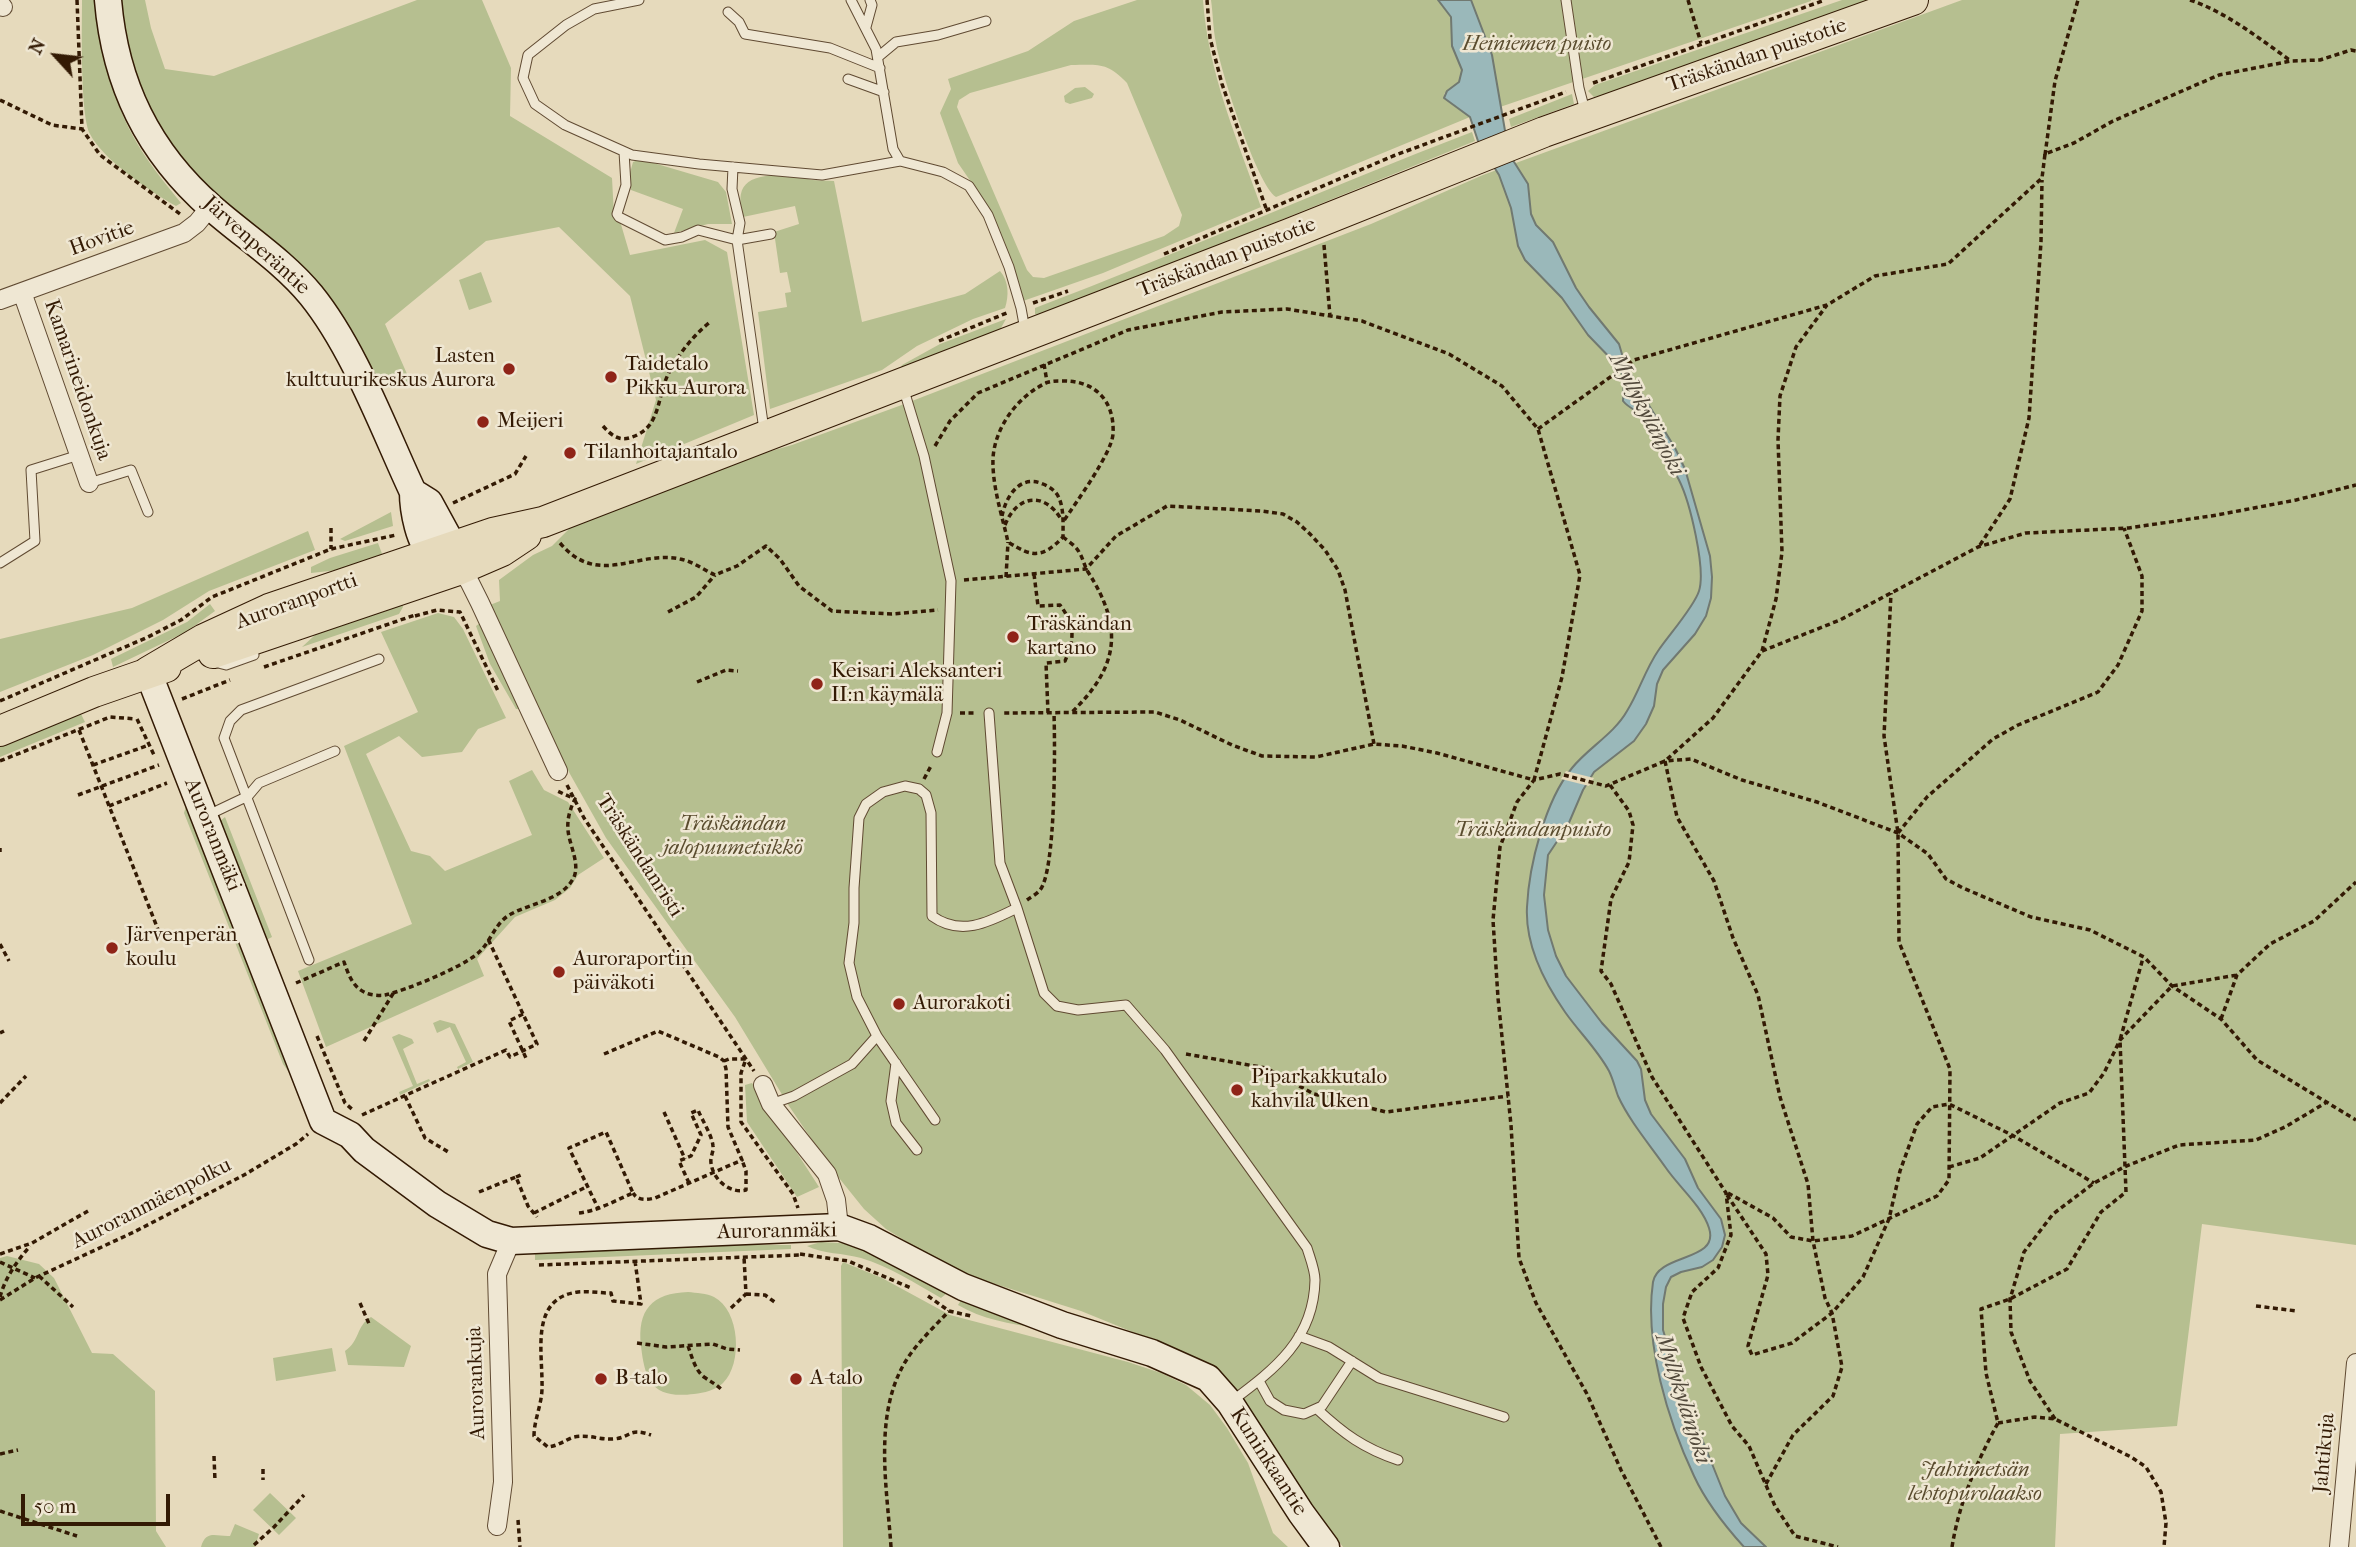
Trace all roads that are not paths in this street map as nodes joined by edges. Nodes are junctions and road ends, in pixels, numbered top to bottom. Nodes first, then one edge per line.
1 (108, 0) edge
2 (639, 0) edge
3 (851, 0) edge
4 (870, 0) edge
5 (1566, 0) edge
6 (1913, 0) edge
7 (728, 12) dead end
8 (986, 21) dead end
9 (866, 27) junction
10 (878, 57) junction
11 (880, 68) junction
12 (848, 79) dead end
13 (884, 92) junction
14 (1583, 102) junction
15 (624, 152) junction
16 (900, 161) junction
17 (733, 167) junction
18 (204, 215) junction
19 (771, 234) dead end
20 (737, 240) junction
21 (22, 292) junction
22 (0, 300) edge
23 (1023, 322) junction
24 (901, 383) junction
25 (765, 435) junction
26 (79, 455) junction
27 (89, 484) joint
28 (148, 512) dead end
29 (447, 557) junction
30 (0, 562) edge
31 (263, 652) dead end
32 (379, 659) dead end
33 (207, 660) dead end
34 (148, 672) junction
35 (989, 713) road end
36 (0, 731) edge
37 (335, 751) dead end
38 (937, 752) road end
39 (558, 771) road end
40 (248, 796) junction
41 (205, 817) junction
42 (1017, 908) junction
43 (309, 960) dead end
44 (877, 1036) junction
45 (896, 1063) junction
46 (763, 1085) road end
47 (771, 1104) junction
48 (935, 1120) dead end
49 (917, 1150) dead end
50 (839, 1227) junction
51 (506, 1252) junction
52 (1300, 1336) junction
53 (1352, 1361) junction
54 (2356, 1363) edge
55 (1208, 1378) joint
56 (1259, 1381) junction
57 (1230, 1402) junction
58 (1317, 1409) junction
59 (1504, 1418) dead end
60 (1398, 1460) dead end
61 (497, 1527) dead end
62 (1326, 1547) edge
63 (2339, 1547) edge

1 - 18 main road, Järvenperäntie
2 - 15 lane
3 - 9 lane
4 - 9 lane
5 - 14 lane
6 - 14 main road, Träskändan puistotie
7 - 11 lane
8 - 10 lane
9 - 10 lane
10 - 11 lane
11 - 13 lane
12 - 13 lane
13 - 16 lane
14 - 23 main road, Träskändan puistotie
15 - 17 lane
15 - 20 lane
16 - 17 lane
16 - 23 lane
17 - 20 lane
18 - 21 street, Hovitie
18 - 29 main road, Järvenperäntie
19 - 20 lane
20 - 25 lane
21 - 22 street, Hovitie
21 - 26 street, Kamarineidonkuja
23 - 24 main road, Träskändan puistotie
24 - 25 main road, Träskändan puistotie
24 - 38 lane
25 - 29 main road, Träskändan puistotie
26 - 27 street, Kamarineidonkuja
26 - 30 lane
27 - 28 lane
29 - 34 main road, Auroranportti
29 - 34 main road, Auroranportti
29 - 39 street
31 - 33 lane
32 - 40 lane
34 - 36 main road, Auroranportti
34 - 41 main road, Auroranmäki
35 - 42 lane
37 - 40 lane
40 - 41 lane
40 - 43 lane
41 - 51 main road, Auroranmäki
42 - 44 lane
42 - 52 lane
44 - 45 lane
44 - 47 lane
45 - 48 lane
45 - 49 lane
46 - 47 street
47 - 50 street
50 - 51 main road, Auroranmäki
50 - 55 main road, Auroranmäki
51 - 61 street, Aurorankuja
52 - 53 lane
52 - 56 lane
53 - 58 lane
53 - 59 lane
54 - 63 street, Jahtikuja
55 - 57 main road, Kuninkaantie
56 - 57 lane
56 - 58 lane
57 - 62 main road, Kuninkaantie
58 - 60 lane

